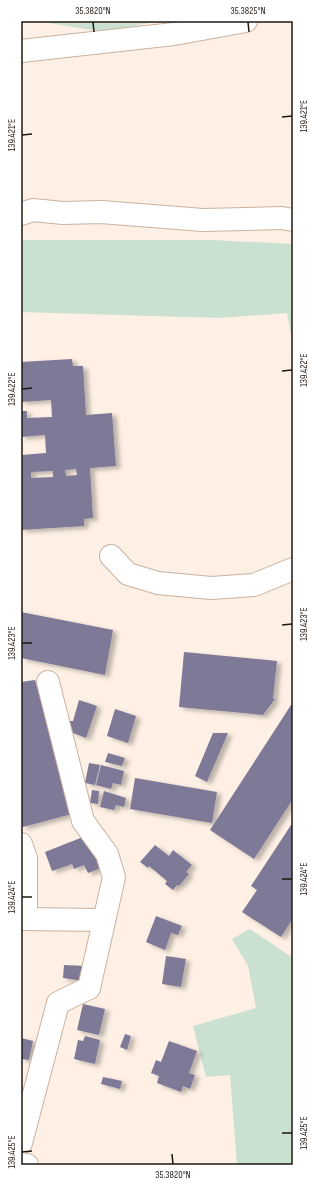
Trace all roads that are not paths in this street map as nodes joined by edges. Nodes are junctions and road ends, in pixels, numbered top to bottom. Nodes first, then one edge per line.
1 (246, 21) edge
2 (21, 51) edge
3 (21, 214) edge
4 (293, 220) edge
5 (111, 556) dead end
6 (293, 569) edge
7 (48, 682) dead end
8 (21, 844) edge
9 (24, 919) edge
10 (104, 920) junction
11 (21, 1143) edge
12 (21, 1164) edge
13 (27, 1165) edge

1 - 2 street
3 - 4 street
5 - 6 street
7 - 10 street
8 - 9 street
9 - 10 street
10 - 11 street
12 - 13 street

